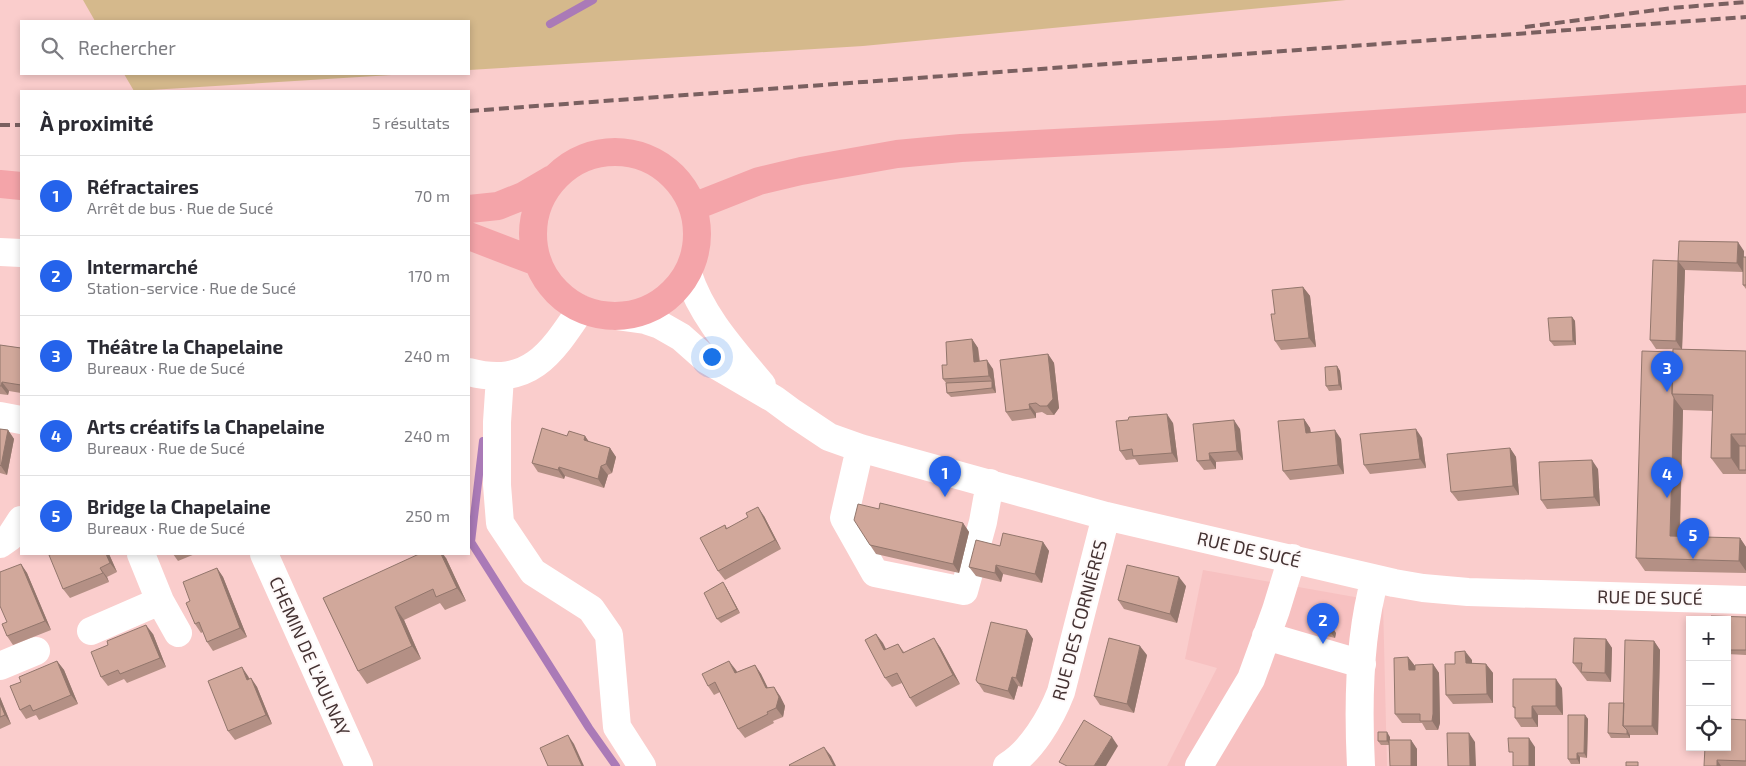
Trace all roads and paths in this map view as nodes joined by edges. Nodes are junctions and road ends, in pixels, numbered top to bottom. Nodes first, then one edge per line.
1 (1746, 98) edge
2 (553, 179) junction
3 (0, 184) edge
4 (20, 186) edge
5 (693, 207) junction
6 (470, 209) edge
7 (470, 236) edge
8 (0, 252) edge
9 (20, 253) edge
10 (537, 262) junction
11 (688, 274) junction
12 (581, 309) junction
13 (616, 316) junction
14 (470, 372) edge
15 (500, 377) junction
16 (774, 399) junction
17 (0, 416) edge
18 (20, 420) edge
19 (860, 448) junction
20 (990, 483) junction
21 (1106, 516) junction
22 (20, 522) edge
23 (0, 544) edge
24 (141, 555) edge
25 (264, 555) edge
26 (1292, 558) junction
27 (1374, 579) junction
28 (1746, 600) edge
29 (160, 601) junction
30 (91, 631) dead end
31 (178, 633) dead end
32 (1266, 636) junction
33 (36, 651) dead end
34 (2, 661) edge
35 (1362, 664) junction
36 (352, 764) edge
37 (642, 766) edge
38 (1007, 766) edge
39 (1199, 766) edge
40 (1361, 766) edge

1 - 5 main road
2 - 5 main road
2 - 6 main road
2 - 10 main road
3 - 4 main road
5 - 11 main road
7 - 10 main road
8 - 9 street
10 - 12 main road
11 - 13 main road
11 - 16 street, RUE DE SUCÉ
12 - 13 main road
12 - 15 street
13 - 16 street, RUE DE SUCÉ
14 - 15 street
15 - 37 street
16 - 19 street, RUE DE SUCÉ
17 - 18 street
19 - 20 street, RUE DE SUCÉ
19 - 20 street
20 - 21 street, RUE DE SUCÉ
21 - 26 street, RUE DE SUCÉ
21 - 38 street, RUE DES CORNIÈRES
22 - 23 street
24 - 29 street
25 - 36 street, CHEMIN DE L'AULNAY
26 - 27 street, RUE DE SUCÉ
26 - 32 street
27 - 28 street, RUE DE SUCÉ
27 - 35 street
29 - 30 street
29 - 31 street
32 - 35 street
32 - 39 street
33 - 34 street
35 - 40 street

